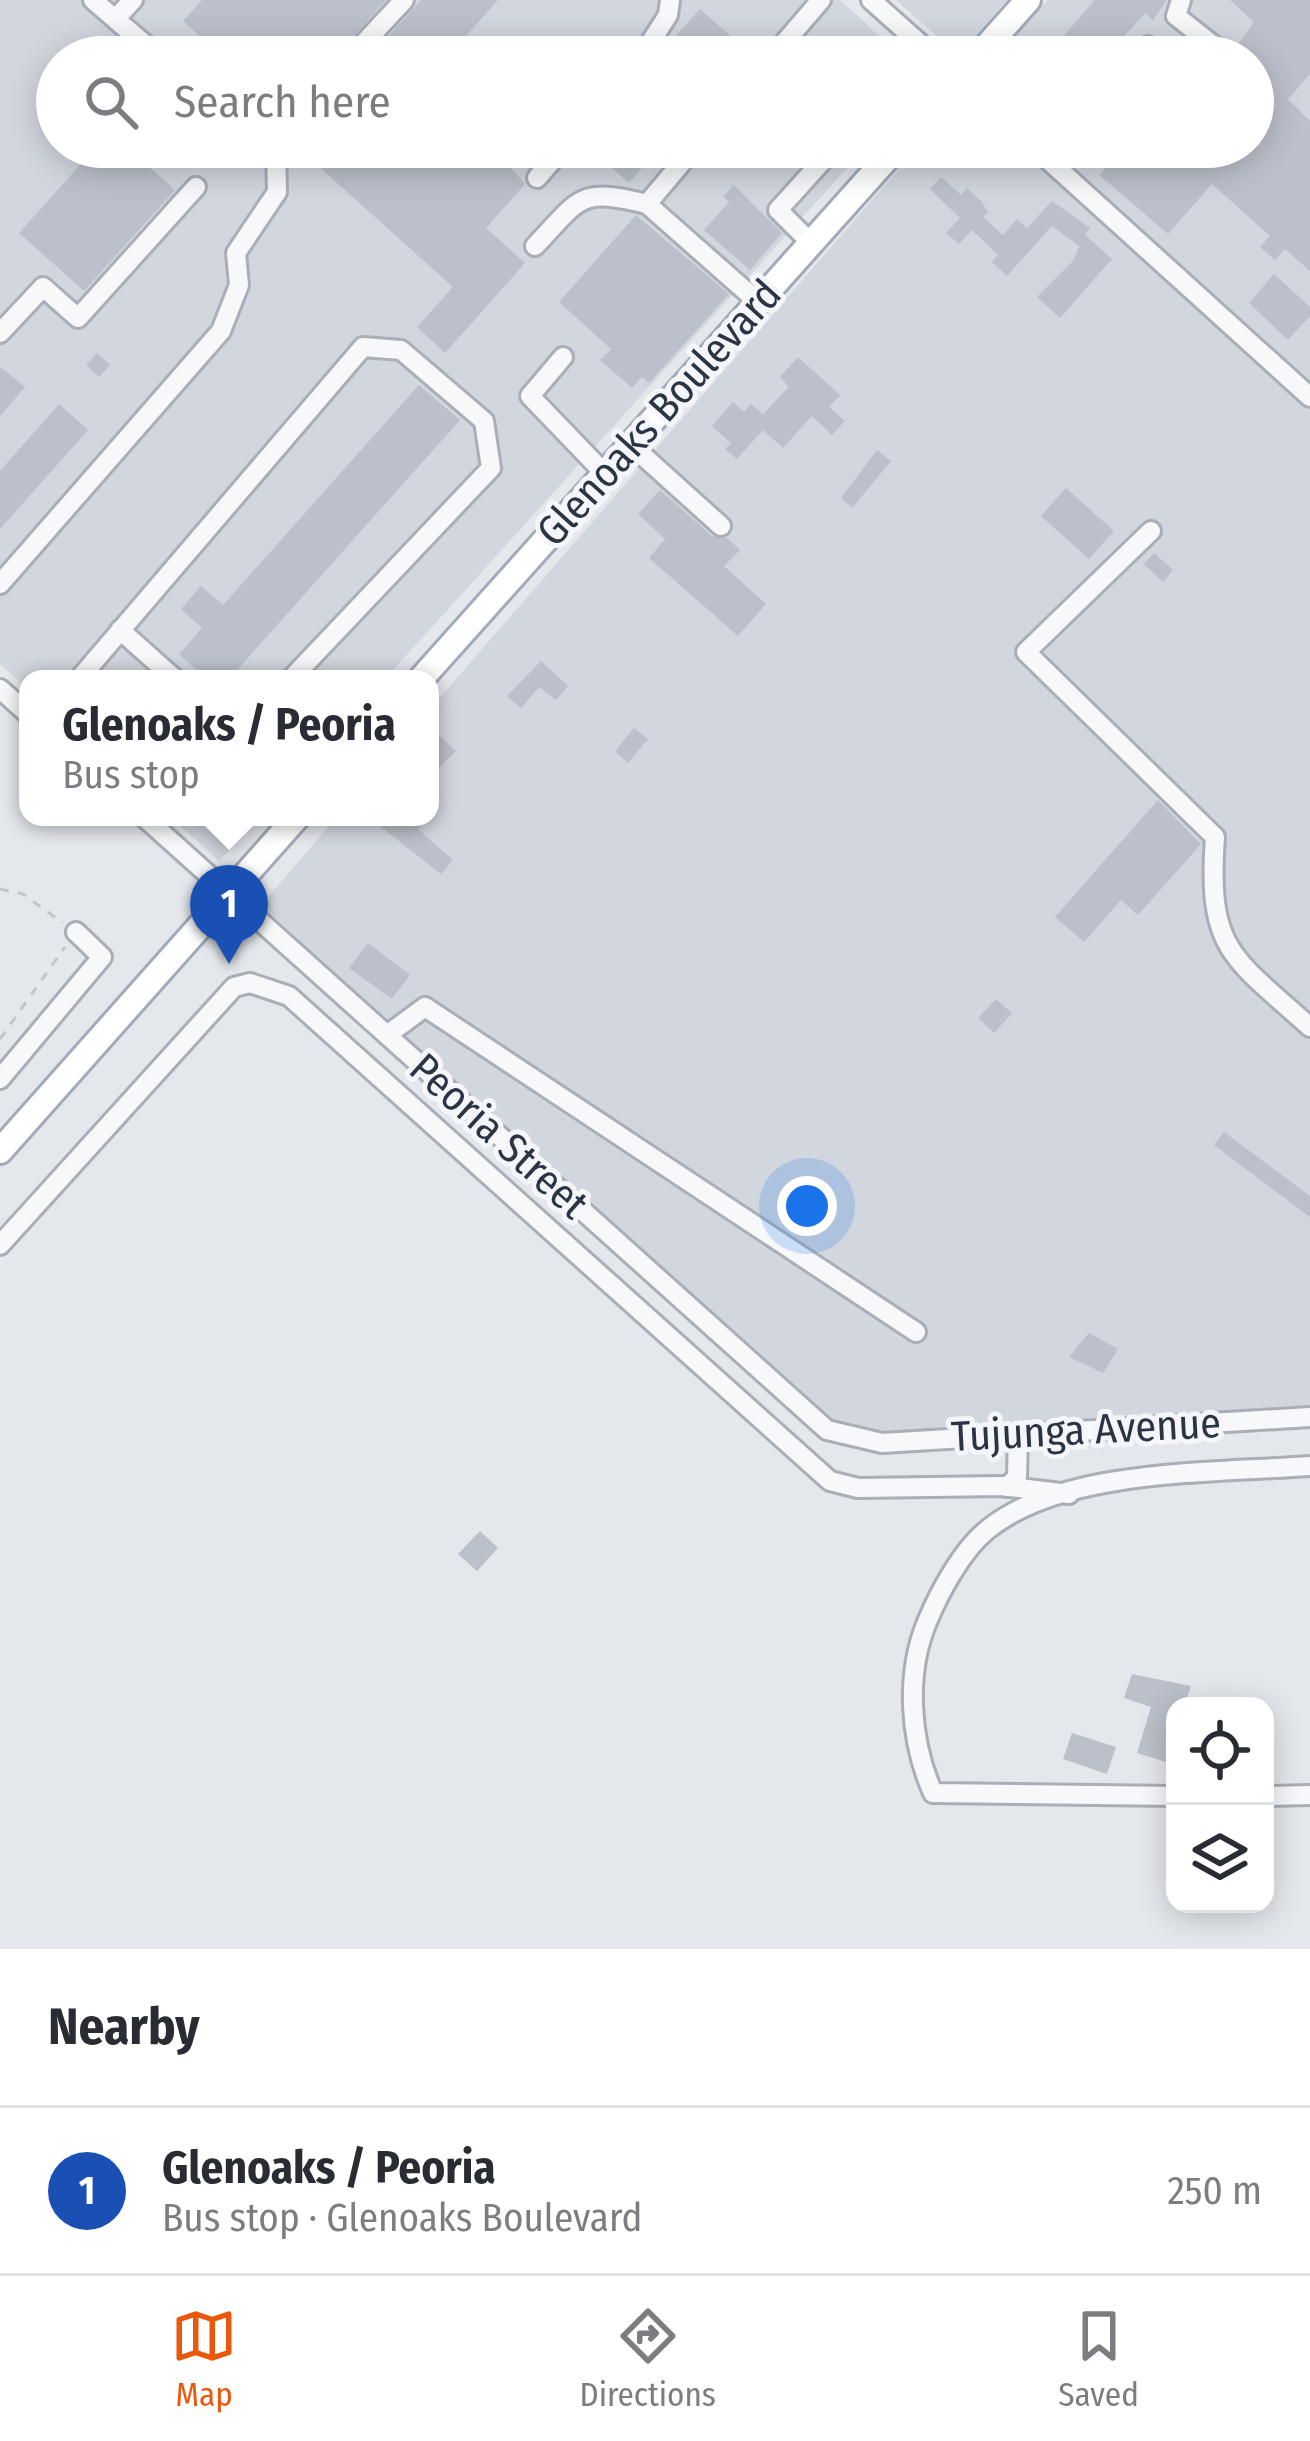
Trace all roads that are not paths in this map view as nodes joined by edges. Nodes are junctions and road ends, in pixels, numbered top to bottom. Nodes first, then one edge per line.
1 (93, 0) edge
2 (133, 0) edge
3 (404, 0) edge
4 (670, 0) edge
5 (821, 0) edge
6 (871, 0) edge
7 (1028, 0) edge
8 (1180, 0) edge
9 (116, 20) junction
10 (135, 36) edge
11 (371, 36) edge
12 (654, 36) edge
13 (790, 36) edge
14 (911, 36) edge
15 (996, 36) edge
16 (1201, 36) edge
17 (276, 168) edge
18 (546, 168) edge
19 (677, 168) edge
20 (816, 168) edge
21 (872, 168) edge
22 (1064, 168) edge
23 (537, 178) dead end
24 (196, 187) dead end
25 (646, 204) junction
26 (812, 242) junction
27 (535, 246) dead end
28 (758, 302) junction
29 (0, 333) edge
30 (563, 357) dead end
31 (1310, 398) edge
32 (631, 445) junction
33 (605, 474) junction
34 (721, 526) dead end
35 (1151, 531) dead end
36 (0, 584) edge
37 (121, 630) junction
38 (87, 670) edge
39 (165, 670) edge
40 (299, 670) edge
41 (429, 670) edge
42 (154, 826) edge
43 (289, 826) edge
44 (229, 893) junction
45 (76, 932) road end
46 (1310, 1027) edge
47 (387, 1035) junction
48 (0, 1079) edge
49 (0, 1151) edge
50 (0, 1246) edge
51 (916, 1332) dead end
52 (1310, 1417) edge
53 (1018, 1435) junction
54 (862, 1442) joint
55 (1310, 1466) edge
56 (1007, 1487) junction
57 (1069, 1494) junction
58 (1310, 1795) edge
59 (1166, 1796) edge
60 (1274, 1796) edge

1 - 9 street
2 - 9 street
3 - 11 street
4 - 12 street
5 - 13 street
6 - 14 street
7 - 15 main road
8 - 16 street
9 - 10 street
17 - 36 street
18 - 23 street
19 - 25 street
20 - 26 street
21 - 26 main road, Glenoaks Boulevard
22 - 31 street
24 - 29 street
25 - 27 street
25 - 28 street
26 - 28 main road, Glenoaks Boulevard
28 - 32 main road, Glenoaks Boulevard
30 - 33 street
32 - 33 main road, Glenoaks Boulevard
32 - 34 street
33 - 41 main road, Glenoaks Boulevard
35 - 46 street
37 - 38 street
37 - 39 street
37 - 40 street
42 - 44 street, Peoria Street
43 - 44 main road
44 - 47 street, Peoria Street
44 - 49 main road
45 - 48 street
47 - 51 street
47 - 54 street, Peoria Street
50 - 56 street
52 - 53 street, Tujunga Avenue
53 - 54 street, Tujunga Avenue
53 - 56 street
55 - 57 street
56 - 57 street
57 - 59 street
58 - 60 street

